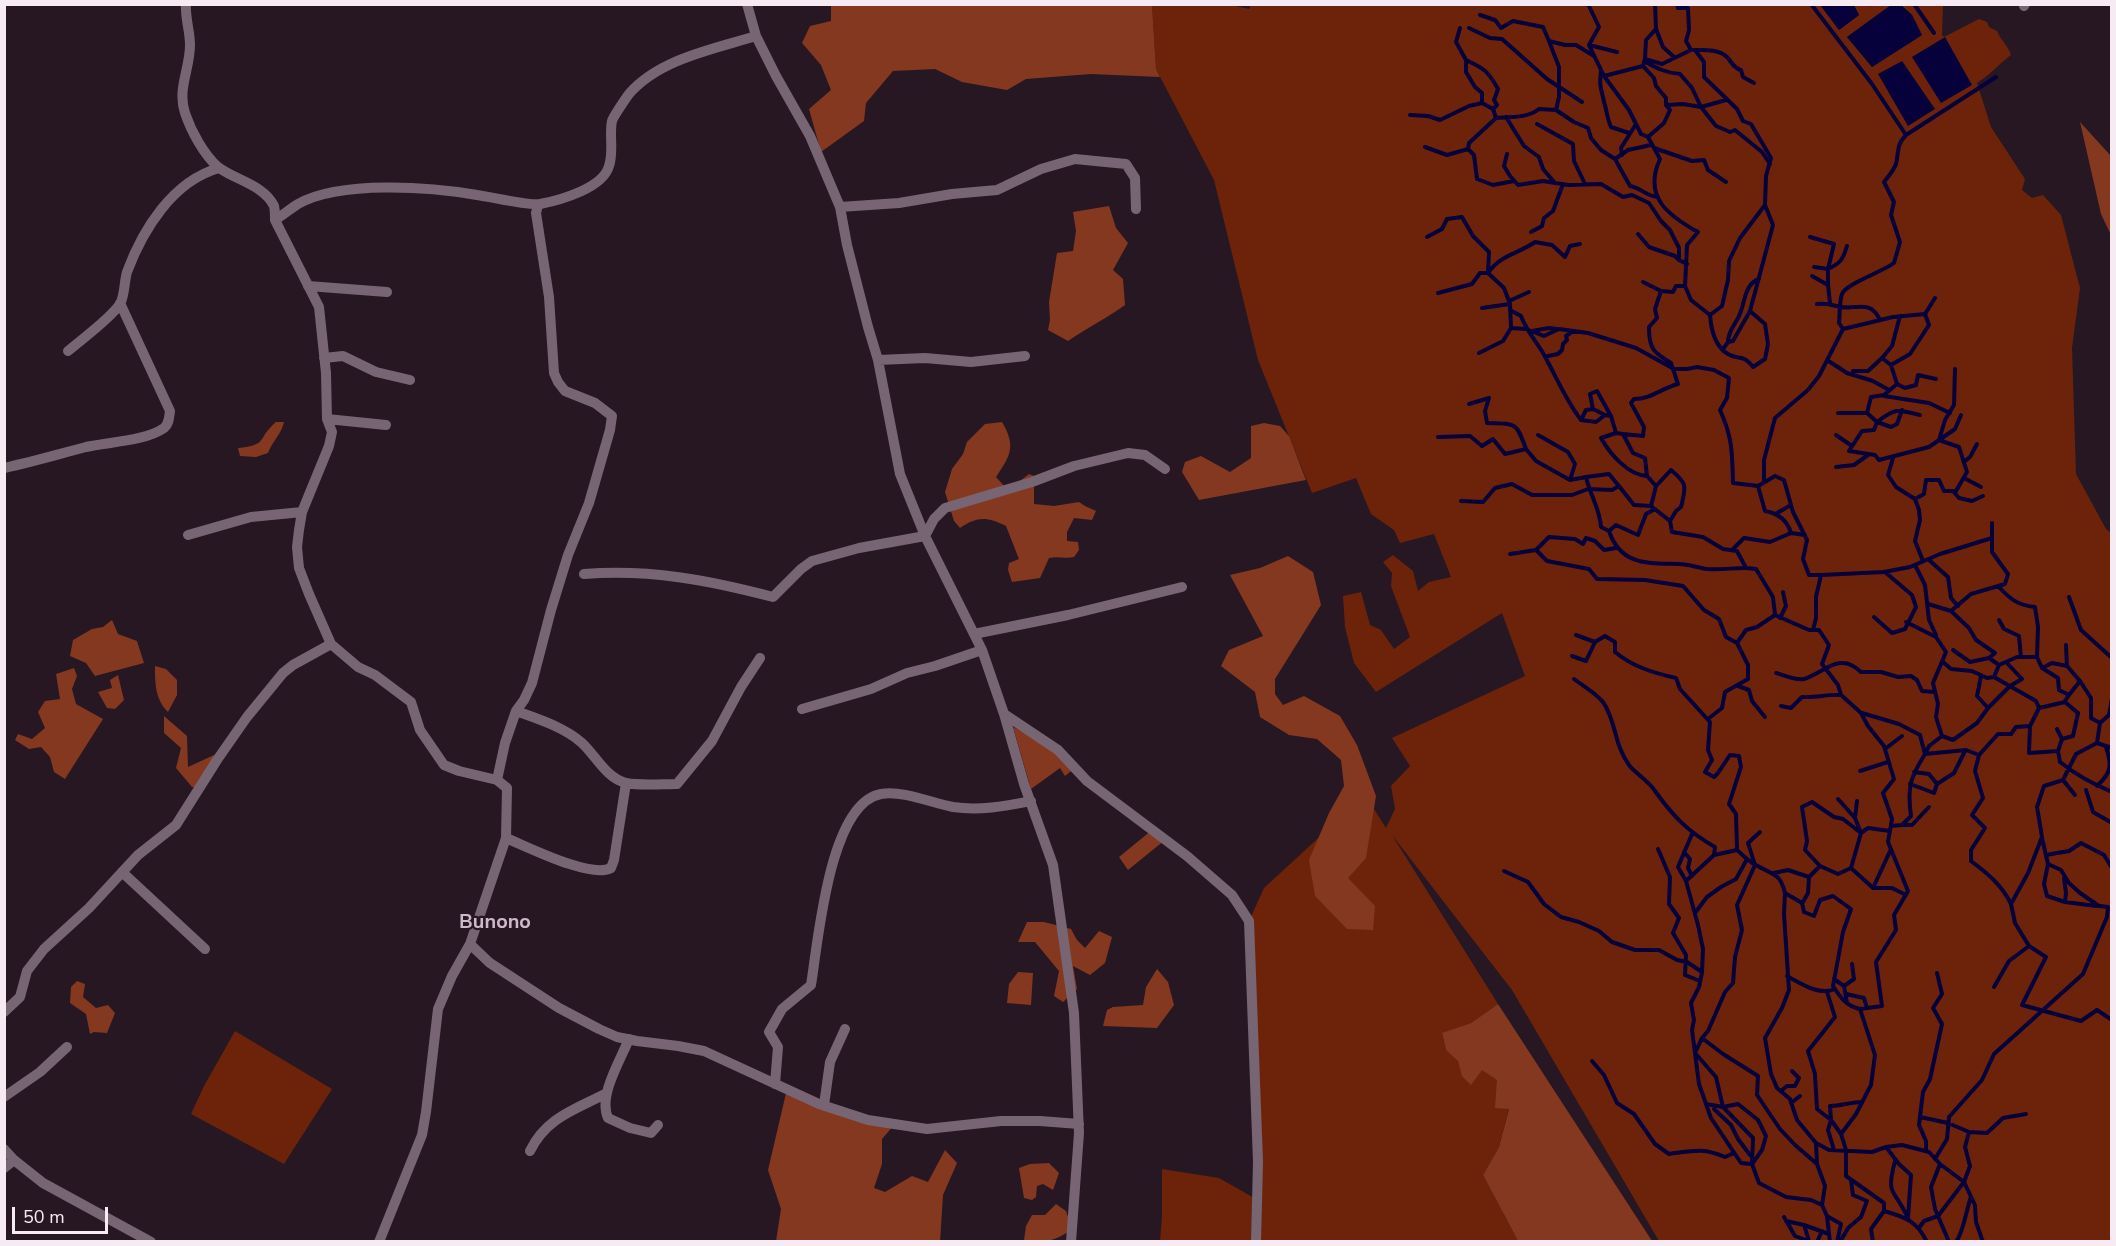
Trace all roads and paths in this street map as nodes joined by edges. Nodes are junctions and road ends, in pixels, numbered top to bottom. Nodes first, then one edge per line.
1 (186, 4) edge
2 (747, 4) edge
3 (756, 36) junction
4 (219, 168) junction
5 (538, 204) junction
6 (840, 207) junction
7 (1136, 209) dead end
8 (275, 220) junction
9 (308, 286) junction
10 (387, 292) dead end
11 (120, 303) junction
12 (68, 351) dead end
13 (1025, 356) dead end
14 (324, 358) junction
15 (878, 360) junction
16 (410, 380) dead end
17 (327, 419) junction
18 (386, 425) dead end
19 (4, 468) edge
20 (1165, 469) dead end
21 (302, 512) junction
22 (188, 535) dead end
23 (925, 537) junction
24 (584, 574) dead end
25 (1182, 587) dead end
26 (974, 634) junction
27 (331, 644) junction
28 (982, 650) junction
29 (760, 658) dead end
30 (802, 709) dead end
31 (516, 711) junction
32 (1004, 714) junction
33 (497, 780) junction
34 (626, 783) junction
35 (1031, 801) junction
36 (506, 838) junction
37 (122, 872) junction
38 (470, 944) junction
39 (205, 949) dead end
40 (4, 1012) edge
41 (845, 1029) dead end
42 (629, 1040) junction
43 (67, 1047) dead end
44 (775, 1084) junction
45 (605, 1094) junction
46 (4, 1097) edge
47 (824, 1105) junction
48 (1079, 1124) junction
49 (658, 1125) dead end
50 (4, 1149) edge
51 (530, 1151) dead end
52 (14, 1160) junction
53 (4, 1168) edge
54 (152, 1242) edge
55 (380, 1242) edge
56 (1071, 1242) edge
57 (1256, 1242) edge

1 - 4 street
2 - 3 street
3 - 5 street
3 - 6 street
4 - 8 street
4 - 11 street
5 - 8 street
5 - 31 street
6 - 7 street
6 - 15 street
8 - 9 street
9 - 10 street
9 - 14 street
11 - 12 street
11 - 19 street
13 - 15 street
14 - 16 street
14 - 17 street
15 - 23 street
17 - 18 street
17 - 21 street
20 - 23 street
21 - 22 street
21 - 27 street
23 - 24 street
23 - 26 street
25 - 26 street
26 - 28 street
27 - 33 street
27 - 37 street
28 - 30 street
28 - 32 street
29 - 34 street
31 - 33 street
31 - 34 street
32 - 35 street
32 - 57 street
33 - 36 street
34 - 36 street
35 - 44 street
35 - 48 street
36 - 38 street
37 - 39 street
37 - 40 street
38 - 42 street
38 - 55 street
41 - 47 street
42 - 44 street
42 - 45 street
43 - 46 street
44 - 47 street
45 - 49 street
45 - 51 street
47 - 48 street
48 - 56 street
50 - 52 street
52 - 53 street
52 - 54 street

